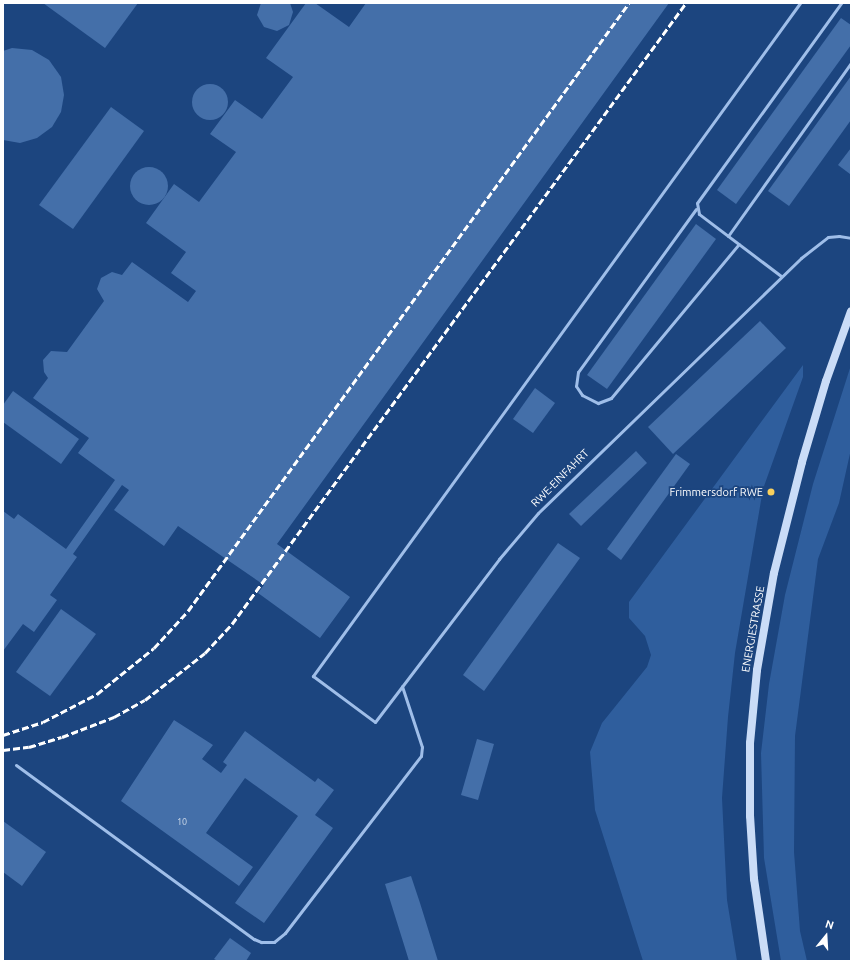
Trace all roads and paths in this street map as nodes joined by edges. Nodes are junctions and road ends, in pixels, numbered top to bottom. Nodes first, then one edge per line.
1 (800, 3) edge
2 (840, 3) edge
3 (851, 63) edge
4 (696, 208) junction
5 (728, 236) junction
6 (851, 238) edge
7 (739, 244) junction
8 (781, 276) junction
9 (851, 311) edge
10 (402, 686) junction
11 (16, 765) dead end
12 (766, 961) edge

1 - 10 lane, RWE-EINFAHRT
2 - 4 lane
3 - 5 lane
4 - 5 lane
4 - 7 lane
5 - 7 lane
6 - 8 lane, RWE-EINFAHRT
7 - 8 lane
8 - 10 lane, RWE-EINFAHRT
9 - 12 main road, ENERGIESTRASSE
10 - 11 lane

